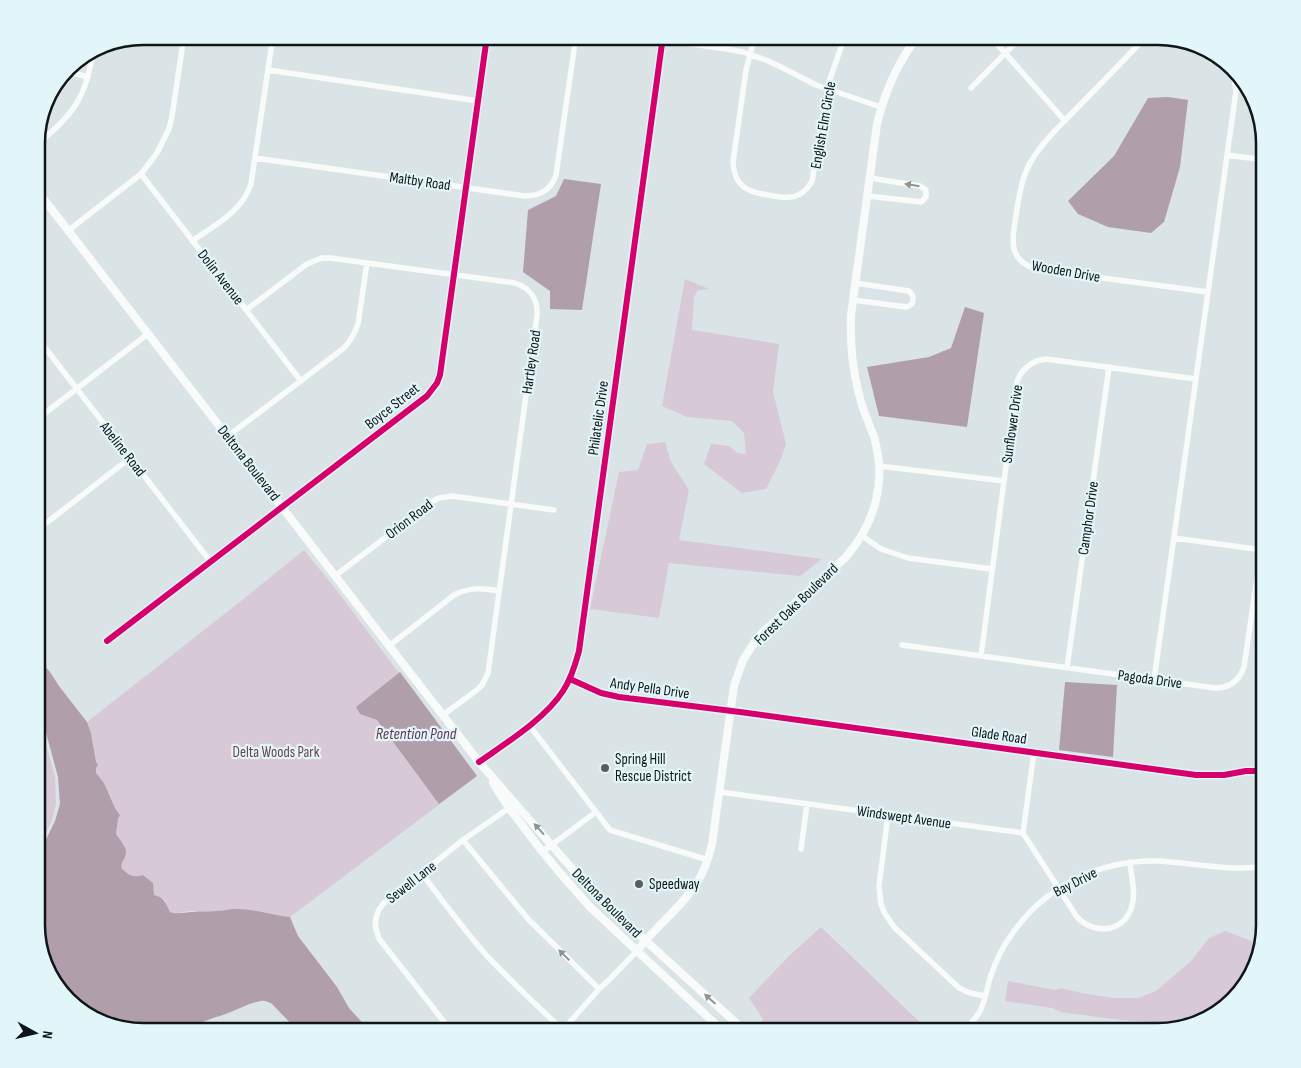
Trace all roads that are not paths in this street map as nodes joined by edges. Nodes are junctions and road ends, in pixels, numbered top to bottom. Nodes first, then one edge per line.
1 (183, 45) edge
2 (272, 45) edge
3 (486, 45) edge
4 (575, 45) edge
5 (662, 45) edge
6 (704, 45) edge
7 (752, 45) edge
8 (842, 45) edge
9 (912, 45) edge
10 (998, 45) edge
11 (1013, 45) edge
12 (1138, 45) edge
13 (1005, 53) junction
14 (750, 54) junction
15 (91, 59) edge
16 (268, 70) junction
17 (75, 73) edge
18 (88, 77) junction
19 (1235, 82) edge
20 (971, 88) dead end
21 (828, 89) junction
22 (478, 101) junction
23 (882, 107) junction
24 (1065, 121) junction
25 (45, 137) edge
26 (1227, 155) junction
27 (255, 158) junction
28 (1256, 159) edge
29 (140, 174) junction
30 (870, 178) junction
31 (466, 188) junction
32 (867, 196) junction
33 (45, 200) edge
34 (69, 230) junction
35 (192, 240) junction
36 (367, 263) junction
37 (454, 275) junction
38 (855, 283) junction
39 (1208, 292) junction
40 (853, 300) junction
41 (246, 310) junction
42 (149, 333) junction
43 (45, 348) edge
44 (1109, 368) junction
45 (1196, 380) junction
46 (301, 381) junction
47 (77, 389) junction
48 (45, 413) edge
49 (228, 436) junction
50 (130, 458) junction
51 (879, 466) junction
52 (1004, 481) junction
53 (511, 504) junction
54 (282, 506) junction
55 (554, 510) dead end
56 (45, 523) edge
57 (862, 536) junction
58 (1174, 538) junction
59 (1256, 550) edge
60 (210, 561) junction
61 (992, 569) junction
62 (336, 576) junction
63 (499, 591) junction
64 (1256, 594) edge
65 (107, 641) dead end
66 (902, 645) dead end
67 (390, 646) junction
68 (980, 656) junction
69 (1067, 668) junction
70 (570, 679) junction
71 (1154, 680) junction
72 (730, 711) junction
73 (443, 715) junction
74 (529, 725) junction
75 (1034, 752) junction
76 (479, 762) junction
77 (1256, 771) edge
78 (720, 792) junction
79 (807, 804) junction
80 (512, 806) junction
81 (596, 812) junction
82 (888, 815) junction
83 (1023, 834) junction
84 (463, 840) junction
85 (552, 844) junction
86 (801, 849) dead end
87 (542, 852) junction
88 (708, 860) junction
89 (1130, 862) junction
90 (1256, 867) edge
91 (422, 874) junction
92 (1059, 888) junction
93 (645, 940) junction
94 (637, 950) junction
95 (599, 989) junction
96 (985, 996) junction
97 (445, 1023) edge
98 (555, 1023) edge
99 (570, 1023) edge
100 (714, 1023) edge
101 (735, 1023) edge
102 (971, 1023) edge

1 - 29 street
2 - 16 street
3 - 22 street, Boyce Street
4 - 31 street, Maltby Road
5 - 70 street, Philatelic Drive
6 - 14 street
7 - 14 street
8 - 21 street, English Elm Circle
9 - 23 main road, Forest Oaks Boulevard
10 - 13 street
11 - 13 street
12 - 24 street, Wooden Drive
13 - 20 street
13 - 24 street
14 - 21 street
14 - 21 street, English Elm Circle
15 - 18 street
16 - 22 street
16 - 27 street
17 - 18 street
18 - 25 street
19 - 26 street
21 - 23 street
22 - 31 street, Boyce Street
23 - 30 main road, Forest Oaks Boulevard
24 - 39 street, Wooden Drive
26 - 28 street
26 - 39 street
27 - 31 street, Maltby Road
27 - 35 street
29 - 34 street
29 - 35 street, Dolin Avenue
30 - 32 main road, Forest Oaks Boulevard
32 -> 30 street
31 - 37 street, Boyce Street
32 - 38 main road, Forest Oaks Boulevard
33 - 34 main road, Deltona Boulevard
34 - 42 main road, Deltona Boulevard
35 - 41 street, Dolin Avenue
36 - 37 street, Hartley Road
36 - 41 street, Hartley Road
36 - 46 street
37 - 53 street, Hartley Road
37 - 54 street, Boyce Street
38 - 40 main road, Forest Oaks Boulevard
38 - 40 street
39 - 45 street
40 - 51 main road, Forest Oaks Boulevard
41 - 46 street, Dolin Avenue
42 - 47 street
42 - 49 main road, Deltona Boulevard
43 - 47 street, Abeline Road
44 - 45 street, Sunflower Drive
44 - 52 street, Sunflower Drive
44 - 69 street, Camphor Drive
45 - 58 street
46 - 49 street
47 - 48 street
47 - 50 street, Abeline Road
49 - 54 main road, Deltona Boulevard
50 - 56 street
50 - 60 street, Abeline Road
51 - 52 street
51 - 57 main road, Forest Oaks Boulevard
52 - 61 street, Sunflower Drive
53 - 55 street, Orion Road
53 - 62 street, Orion Road
53 - 63 street, Hartley Road
54 - 60 street, Boyce Street
54 - 62 main road, Deltona Boulevard
57 - 61 street
57 - 72 main road, Forest Oaks Boulevard
58 - 59 street
58 - 71 street
60 - 65 street, Boyce Street
61 - 68 street, Sunflower Drive
62 - 67 main road, Deltona Boulevard
63 - 67 street
63 - 73 street, Hartley Road
64 - 71 street, Pagoda Drive
66 - 68 street, Pagoda Drive
67 - 73 main road, Deltona Boulevard
68 - 69 street, Pagoda Drive
69 - 71 street, Pagoda Drive
70 - 72 street, Andy Pella Drive
70 - 74 street, Philatelic Drive
72 - 75 street, Glade Road
72 - 78 main road, Forest Oaks Boulevard
73 - 76 main road, Deltona Boulevard
74 - 76 street, Philatelic Drive
74 - 81 street
75 - 77 street, Glade Road
75 - 83 street
76 - 80 main road, Deltona Boulevard
78 - 79 street, Windswept Avenue
78 - 88 main road, Forest Oaks Boulevard
79 - 82 street, Windswept Avenue
79 - 86 street
80 - 84 street, Sewell Lane
85 -> 80 main road, Deltona Boulevard
80 - 87 main road, Deltona Boulevard
81 - 85 street
81 - 88 street
82 - 83 street, Windswept Avenue
82 - 96 street
83 - 92 street
84 - 91 street, Sewell Lane
95 -> 84 street
85 - 87 street
85 - 93 main road, Deltona Boulevard
87 - 94 main road, Deltona Boulevard
88 - 93 main road, Forest Oaks Boulevard
89 - 90 street, Bay Drive
89 - 92 street, Bay Drive
89 - 92 street
91 - 97 street, Sewell Lane
91 - 98 street
92 - 96 street, Bay Drive
93 - 94 main road, Forest Oaks Boulevard
101 -> 93 main road, Deltona Boulevard
94 - 95 street
94 - 100 main road, Deltona Boulevard
95 - 99 street
96 - 102 street, Bay Drive

